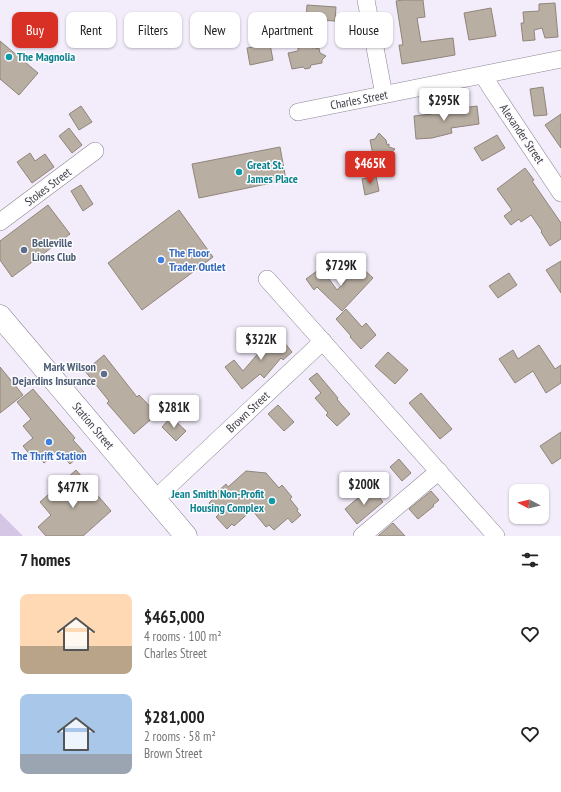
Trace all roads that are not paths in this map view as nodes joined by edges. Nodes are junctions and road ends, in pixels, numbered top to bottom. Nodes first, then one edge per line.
1 (366, 0) edge
2 (561, 59) edge
3 (484, 75) junction
4 (384, 95) junction
5 (298, 112) dead end
6 (95, 151) dead end
7 (561, 193) edge
8 (0, 222) edge
9 (267, 278) dead end
10 (0, 317) edge
11 (323, 341) junction
12 (439, 471) junction
13 (154, 500) junction
14 (186, 536) edge
15 (362, 536) edge
16 (496, 536) edge

1 - 4 street
2 - 3 street, Charles Street
3 - 4 street, Charles Street
3 - 7 street, Alexander Street
4 - 5 street, Charles Street
6 - 8 street, Stokes Street
9 - 11 street
10 - 13 main road, Station Street
11 - 12 street
11 - 13 street, Brown Street
12 - 15 street
12 - 16 street
13 - 14 main road, Station Street

